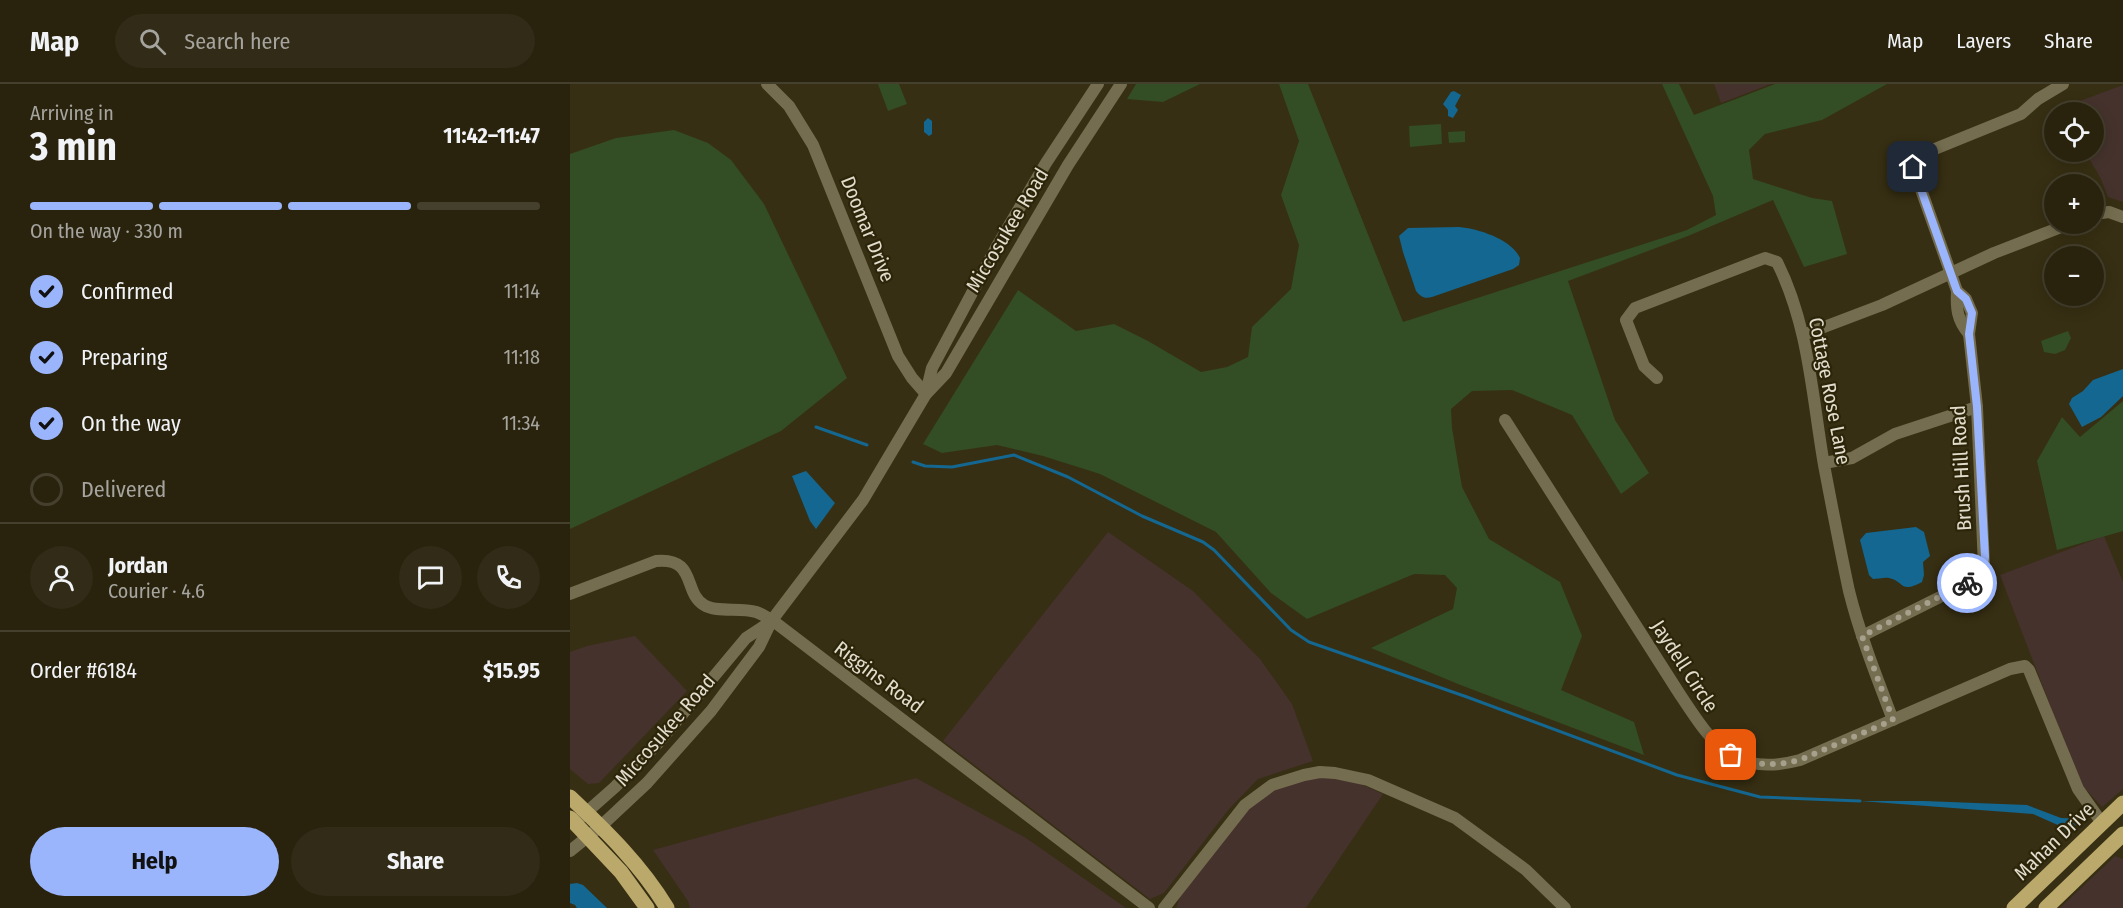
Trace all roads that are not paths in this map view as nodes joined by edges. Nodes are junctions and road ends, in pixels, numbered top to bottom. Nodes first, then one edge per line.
1 (767, 84) edge
2 (1098, 84) edge
3 (1121, 84) edge
4 (2063, 84) edge
5 (1027, 195) junction
6 (1043, 206) junction
7 (2104, 213) edge
8 (2123, 217) edge
9 (2044, 234) edge
10 (1951, 274) junction
11 (1803, 335) junction
12 (1657, 378) dead end
13 (926, 394) junction
14 (1977, 407) junction
15 (1505, 420) dead end
16 (1824, 463) junction
17 (570, 594) edge
18 (772, 621) junction
19 (1862, 636) junction
20 (1893, 720) junction
21 (570, 797) edge
22 (2123, 803) edge
23 (587, 812) junction
24 (572, 822) edge
25 (2102, 823) junction
26 (601, 826) junction
27 (2123, 834) edge
28 (588, 837) junction
29 (2077, 848) junction
30 (570, 851) edge
31 (2102, 855) junction
32 (647, 908) edge
33 (667, 908) edge
34 (1149, 908) edge
35 (1164, 908) edge
36 (1564, 908) edge
37 (2014, 908) edge
38 (2046, 908) edge

1 - 13 street, Doomar Drive
2 - 5 street, Miccosukee Road
3 - 6 street, Miccosukee Road
4 - 10 street, Brush Hill Road
5 - 6 street
5 - 13 street, Miccosukee Road
6 - 13 street, Miccosukee Road
7 - 8 street
9 - 10 street
10 - 11 street
10 - 14 street, Brush Hill Road
11 - 12 street, Cottage Rose Lane
11 - 16 street, Cottage Rose Lane
13 - 18 street, Miccosukee Road
14 - 16 street
14 - 19 street, Brush Hill Road
15 - 20 street, Jaydell Circle
16 - 19 street, Cottage Rose Lane
17 - 18 street, Riggins Road
18 - 23 street, Miccosukee Road
18 - 26 street, Miccosukee Road
18 - 34 street, Riggins Road
19 - 20 street, Cottage Rose Lane
20 - 25 street, Jaydell Circle
21 - 23 main road
22 - 25 main road, Mahan Drive
23 - 24 street, Miccosukee Road
23 - 26 main road
24 - 28 main road
25 - 29 main road, Mahan Drive
25 - 31 main road
26 - 28 street, Miccosukee Road
26 - 33 main road
27 - 31 main road
28 - 30 street, Miccosukee Road
28 - 32 main road
29 - 31 main road
29 - 37 main road, Mahan Drive
31 - 38 main road
35 - 36 street

